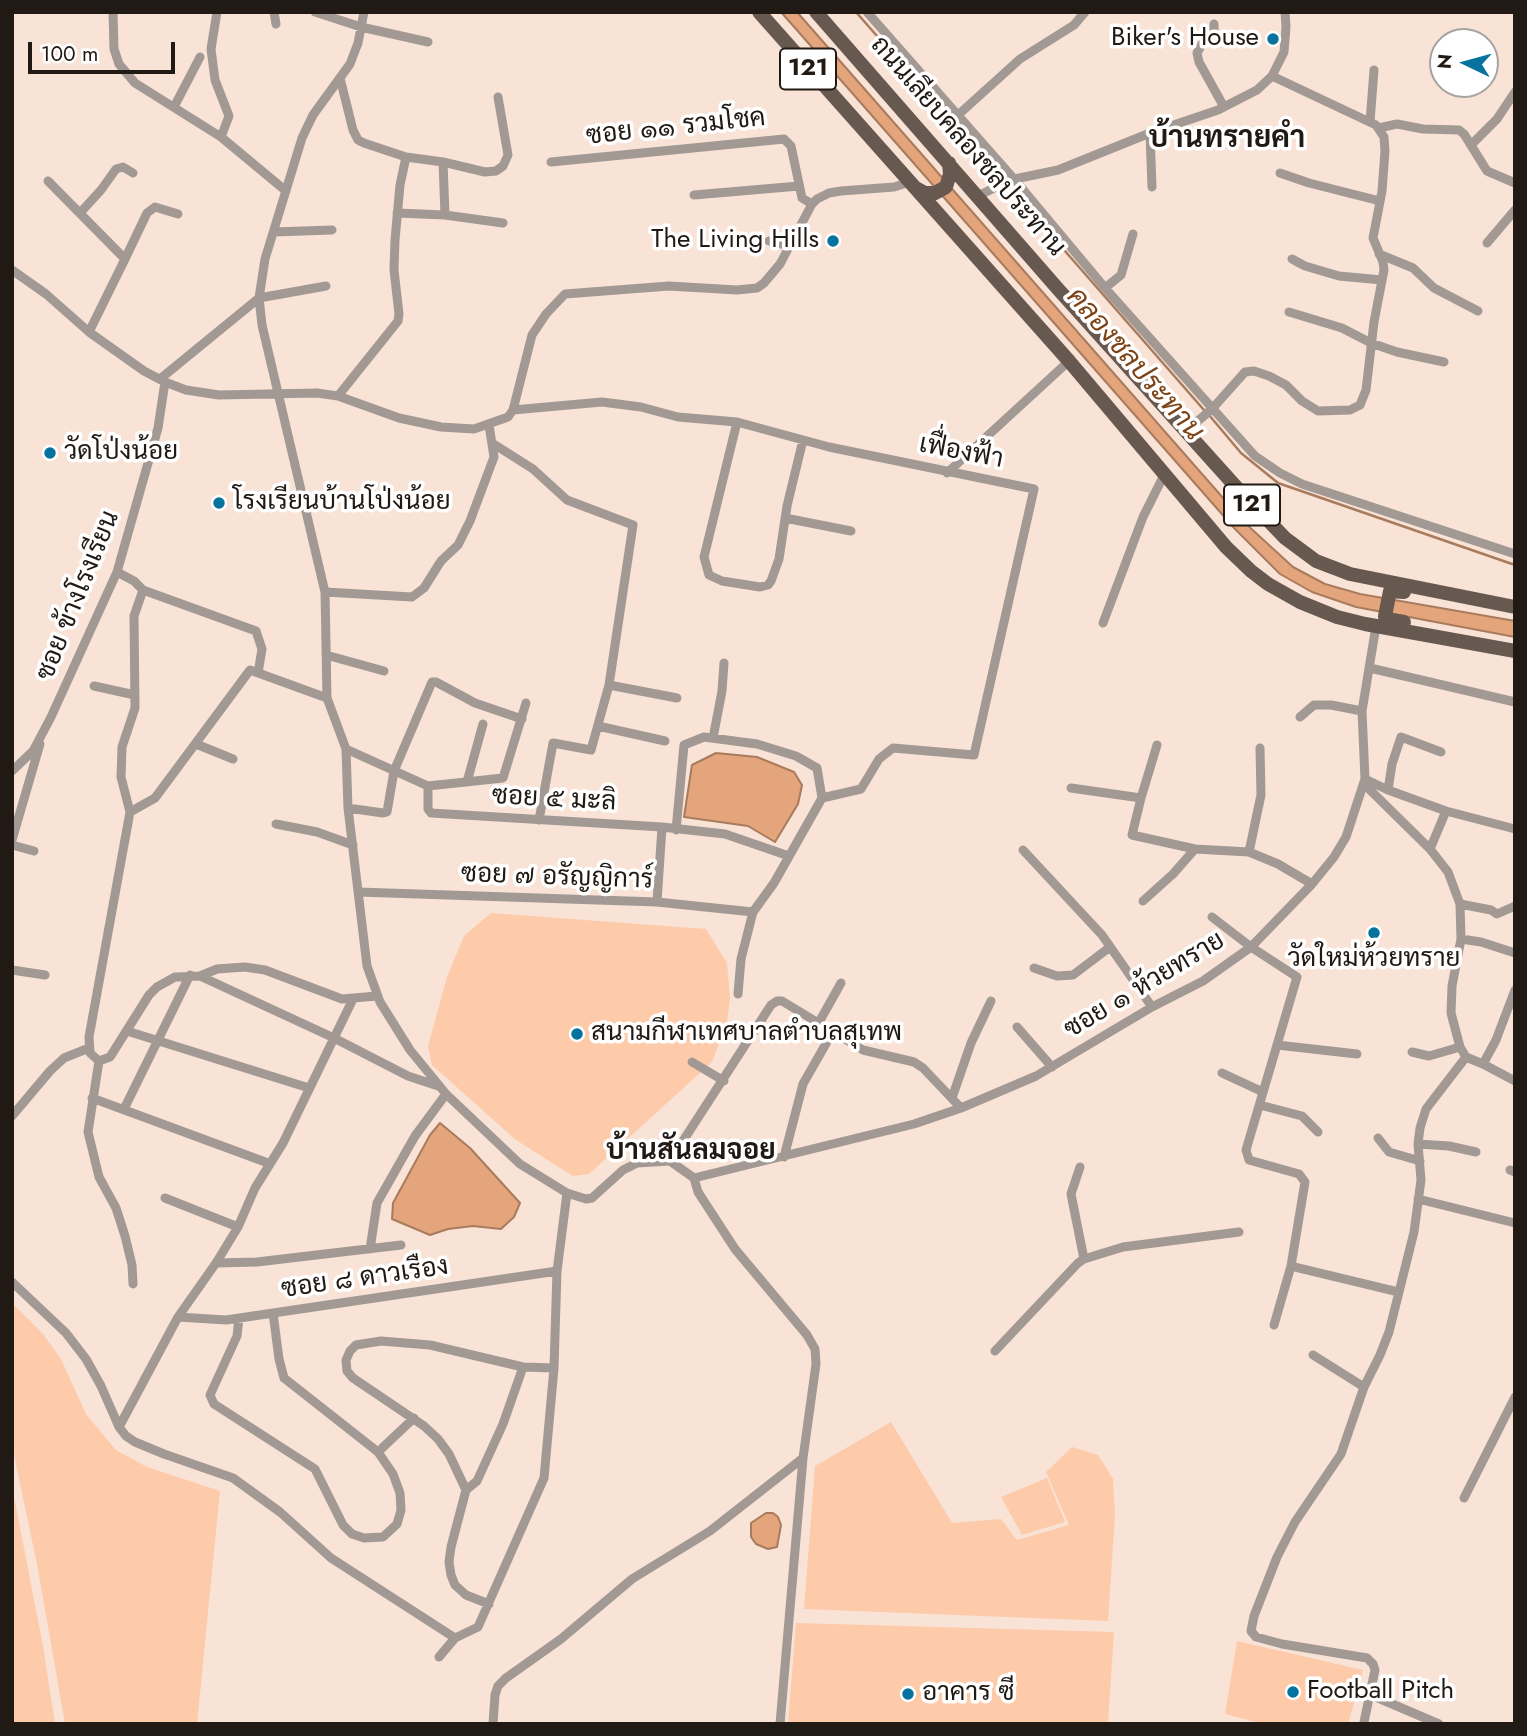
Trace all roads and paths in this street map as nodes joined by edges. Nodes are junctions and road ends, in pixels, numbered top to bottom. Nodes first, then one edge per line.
1 (113, 12) edge
2 (216, 12) edge
3 (274, 12) edge
4 (315, 12) edge
5 (365, 12) edge
6 (759, 12) edge
7 (816, 12) edge
8 (867, 12) edge
9 (1086, 12) edge
10 (1285, 12) edge
11 (276, 24) dead end
12 (1214, 24) dead end
13 (361, 27) junction
14 (428, 42) dead end
15 (200, 57) dead end
16 (1374, 70) dead end
17 (1272, 76) junction
18 (340, 78) junction
19 (1515, 92) edge
20 (498, 97) dead end
21 (174, 107) junction
22 (1224, 107) junction
23 (958, 115) junction
24 (1370, 122) junction
25 (1379, 128) junction
26 (1150, 133) junction
27 (221, 137) junction
28 (1471, 145) junction
29 (406, 156) junction
30 (443, 162) junction
31 (551, 162) dead end
32 (949, 168) junction
33 (133, 173) dead end
34 (1280, 173) dead end
35 (1012, 180) junction
36 (48, 181) dead end
37 (1515, 183) edge
38 (799, 186) junction
39 (1152, 187) dead end
40 (918, 188) junction
41 (285, 191) junction
42 (971, 191) junction
43 (694, 195) dead end
44 (1380, 201) junction
45 (812, 204) junction
46 (1515, 210) edge
47 (397, 213) junction
48 (80, 214) junction
49 (178, 214) dead end
50 (943, 214) junction
51 (445, 215) junction
52 (503, 223) dead end
53 (332, 230) dead end
54 (274, 232) junction
55 (1133, 234) dead end
56 (769, 241) dead end
57 (1487, 243) dead end
58 (789, 246) junction
59 (1379, 254) junction
60 (125, 259) junction
61 (1292, 259) dead end
62 (14, 274) edge
63 (1382, 280) junction
64 (326, 286) dead end
65 (1105, 288) junction
66 (259, 298) junction
67 (1478, 311) dead end
68 (1289, 312) dead end
69 (89, 332) junction
70 (1371, 344) junction
71 (1069, 361) junction
72 (1444, 362) dead end
73 (163, 381) junction
74 (278, 394) junction
75 (338, 396) junction
76 (513, 410) junction
77 (1211, 411) junction
78 (737, 422) junction
79 (489, 425) junction
80 (1187, 430) junction
81 (803, 440) junction
82 (492, 443) junction
83 (947, 473) junction
84 (1164, 475) junction
85 (785, 518) junction
86 (851, 531) dead end
87 (1515, 555) edge
88 (1316, 561) junction
89 (117, 572) junction
90 (143, 590) junction
91 (324, 592) junction
92 (1385, 592) junction
93 (1482, 602) junction
94 (1515, 607) edge
95 (1380, 619) junction
96 (1103, 622) dead end
97 (1515, 651) edge
98 (326, 655) junction
99 (724, 663) dead end
100 (1370, 668) junction
101 (384, 671) dead end
102 (258, 673) junction
103 (609, 685) junction
104 (94, 686) dead end
105 (135, 695) junction
106 (327, 698) junction
107 (677, 698) dead end
108 (1515, 702) edge
109 (526, 703) dead end
110 (1362, 711) junction
111 (1300, 717) dead end
112 (522, 719) junction
113 (483, 724) dead end
114 (598, 726) junction
115 (44, 729) junction
116 (713, 738) junction
117 (665, 741) dead end
118 (196, 744) junction
119 (1157, 745) dead end
120 (1260, 748) dead end
121 (346, 749) junction
122 (1441, 752) dead end
123 (233, 760) dead end
124 (12, 771) edge
125 (394, 771) junction
126 (467, 782) junction
127 (1365, 782) junction
128 (428, 786) junction
129 (1071, 788) dead end
130 (1388, 790) junction
131 (822, 798) junction
132 (1140, 798) junction
133 (348, 808) junction
134 (1446, 811) junction
135 (130, 812) junction
136 (539, 820) junction
137 (276, 824) dead end
138 (662, 827) junction
139 (1515, 829) edge
140 (676, 830) junction
141 (12, 843) edge
142 (353, 845) junction
143 (1195, 849) junction
144 (1430, 849) junction
145 (1023, 850) dead end
146 (34, 851) dead end
147 (1249, 852) junction
148 (789, 856) junction
149 (1312, 884) junction
150 (358, 892) junction
151 (1143, 901) dead end
152 (657, 902) junction
153 (1460, 904) junction
154 (1515, 905) edge
155 (753, 912) junction
156 (1212, 917) dead end
157 (1461, 939) junction
158 (1110, 947) junction
159 (1251, 947) junction
160 (1515, 953) edge
161 (1034, 968) dead end
162 (12, 970) edge
163 (45, 975) dead end
164 (195, 976) junction
165 (841, 984) dead end
166 (1515, 990) edge
167 (738, 995) dead end
168 (377, 996) junction
169 (353, 999) junction
170 (991, 1001) dead end
171 (1152, 1007) junction
172 (818, 1024) junction
173 (1017, 1027) dead end
174 (127, 1031) junction
175 (832, 1033) junction
176 (334, 1038) junction
177 (156, 1041) junction
178 (1277, 1045) junction
179 (1460, 1047) junction
180 (89, 1048) junction
181 (1412, 1052) dead end
182 (1357, 1054) dead end
183 (1466, 1057) junction
184 (99, 1061) junction
185 (692, 1062) dead end
186 (1483, 1064) junction
187 (1052, 1067) junction
188 (1222, 1073) dead end
189 (1515, 1081) edge
190 (724, 1082) junction
191 (309, 1088) junction
192 (443, 1090) junction
193 (1264, 1092) junction
194 (92, 1098) junction
195 (952, 1098) junction
196 (1260, 1105) junction
197 (961, 1108) junction
198 (124, 1109) junction
199 (12, 1115) edge
200 (1318, 1132) dead end
201 (1378, 1138) dead end
202 (1418, 1144) junction
203 (1476, 1152) dead end
204 (784, 1157) junction
205 (670, 1161) junction
206 (1420, 1161) junction
207 (268, 1163) junction
208 (1080, 1167) dead end
209 (694, 1178) junction
210 (567, 1193) junction
211 (165, 1198) dead end
212 (1418, 1199) junction
213 (1515, 1223) edge
214 (238, 1227) junction
215 (1239, 1232) dead end
216 (401, 1245) dead end
217 (370, 1249) junction
218 (1084, 1259) junction
219 (216, 1264) junction
220 (1291, 1266) junction
221 (557, 1271) junction
222 (12, 1282) edge
223 (133, 1284) dead end
224 (1399, 1292) junction
225 (273, 1314) junction
226 (178, 1317) junction
227 (239, 1318) junction
228 (1273, 1325) dead end
229 (995, 1351) dead end
230 (1313, 1355) dead end
231 (523, 1367) junction
232 (554, 1368) junction
233 (1364, 1387) junction
234 (1515, 1397) edge
235 (414, 1419) junction
236 (119, 1427) junction
237 (378, 1452) junction
238 (803, 1458) junction
239 (466, 1490) junction
240 (1464, 1498) dead end
241 (489, 1604) junction
242 (455, 1638) junction
243 (439, 1657) dead end
244 (1371, 1695) junction
245 (1364, 1722) edge
246 (493, 1724) edge
247 (780, 1724) edge
248 (1439, 1724) edge

1 - 21 street
2 - 27 street
3 - 11 street
4 - 13 street
5 - 13 street
6 - 40 main road, 121
7 - 32 main road, ถนนเลียบคลองชลประทาน / 121
8 - 23 street
9 - 23 street
10 - 17 street
12 - 22 street
13 - 14 street
13 - 18 street
15 - 21 street
16 - 24 street
17 - 22 street
17 - 24 street
18 - 29 street
18 - 41 street
19 - 28 street
20 - 30 street
21 - 27 street
22 - 26 street
23 - 35 street
24 - 25 street
25 - 28 street
25 - 44 street
26 - 35 street
26 - 39 street
27 - 41 street
28 - 37 street
29 - 30 street
29 - 47 street
30 - 51 street
31 - 38 street, ซอย ๑๑ รวมโชค
32 - 40 main road
32 - 42 main road, ถนนเลียบคลองชลประทาน / 121
33 - 48 street
34 - 44 street
35 - 42 street
35 - 65 street
36 - 48 street
38 - 43 street
38 - 45 street, ซอย ๑๑ รวมโชค
40 - 45 street
40 - 50 main road, 121
41 - 54 street
42 - 50 main road
42 - 80 main road, ถนนเลียบคลองชลประทาน / 121
44 - 59 street
45 - 58 street
46 - 57 street
47 - 51 street
47 - 75 street
48 - 60 street
49 - 60 street
50 - 71 main road, 121
51 - 52 street
53 - 54 street
54 - 66 street
55 - 65 street
56 - 58 street
58 - 76 street
59 - 63 street
59 - 67 street
60 - 69 street
61 - 63 street
62 - 69 street
63 - 70 street
64 - 66 street
65 - 77 street
66 - 73 street
66 - 74 street
68 - 70 street
69 - 73 street
70 - 72 street
70 - 77 street
71 - 83 street
71 - 84 main road, 121
73 - 74 street
73 - 89 street, ซอย ข้างโรงเรียน
74 - 75 street
74 - 91 street
75 - 79 street
76 - 78 street, เฟื่องฟ้า
76 - 79 street
77 - 80 street
77 - 87 street
78 - 81 street, เฟื่องฟ้า
78 - 85 street
79 - 82 street
80 - 88 main road, ถนนเลียบคลองชลประทาน / 121
81 - 83 street, เฟื่องฟ้า
81 - 85 street
82 - 91 street
82 - 103 street
83 - 131 street, เฟื่องฟ้า
84 - 95 main road, 121
84 - 96 street
85 - 86 street
88 - 92 main road
88 - 93 main road, ถนนเลียบคลองชลประทาน / 121
89 - 90 street
89 - 115 street, ซอย ข้างโรงเรียน
90 - 102 street
90 - 105 street
91 - 98 street
92 - 93 main road
92 - 95 main road
93 - 94 main road, ถนนเลียบคลองชลประทาน / 121
95 - 97 main road, 121
95 - 100 street, ซอย ๑ ห้วยทราย
98 - 101 street
98 - 106 street
99 - 116 street
100 - 108 street
100 - 110 street, ซอย ๑ ห้วยทราย
102 - 106 street
102 - 118 street
103 - 107 street
103 - 114 street
104 - 105 street
105 - 135 street
106 - 121 street
109 - 112 street
110 - 111 street
110 - 127 street, ซอย ๑ ห้วยทราย
112 - 125 street
112 - 126 street
113 - 126 street
114 - 117 street
114 - 136 street
115 - 124 street, ซอย ข้างโรงเรียน
115 - 141 street
116 - 131 street
116 - 140 street
118 - 123 street
118 - 135 street
119 - 132 street
120 - 147 street
121 - 125 street
121 - 133 street
122 - 130 street
125 - 128 street
125 - 133 street
126 - 128 street
127 - 130 street
127 - 144 street
127 - 149 street, ซอย ๑ ห้วยทราย
128 - 136 street, ซอย ๕ มะลิ
129 - 132 street
130 - 134 street
131 - 148 street
132 - 143 street
133 - 142 street
134 - 139 street
134 - 144 street
135 - 180 street
136 - 138 street, ซอย ๕ มะลิ
137 - 142 street
138 - 140 street, ซอย ๕ มะลิ
138 - 152 street
140 - 148 street, ซอย ๕ มะลิ
141 - 146 street
142 - 150 street
143 - 147 street
143 - 151 street
144 - 153 street
145 - 158 street
147 - 149 street
148 - 155 street
149 - 159 street, ซอย ๑ ห้วยทราย
150 - 152 street, ซอย ๗ อรัญญิการ์
150 - 168 street
152 - 155 street, ซอย ๗ อรัญญิการ์
153 - 154 street
153 - 157 street
155 - 167 street
156 - 159 street
157 - 160 street
157 - 179 street
158 - 161 street
158 - 171 street
159 - 171 street, ซอย ๑ ห้วยทราย
159 - 178 street
162 - 163 street
164 - 169 street
164 - 174 street
164 - 176 street
164 - 177 street
165 - 172 street
166 - 186 street
168 - 169 street
168 - 192 street
169 - 176 street
170 - 195 street
171 - 187 street, ซอย ๑ ห้วยทราย
172 - 175 street
172 - 190 street
173 - 187 street
174 - 177 street
174 - 184 street
175 - 195 street
175 - 204 street
176 - 191 street
176 - 192 street
177 - 191 street
177 - 198 street
178 - 182 street
178 - 193 street
179 - 181 street
179 - 183 street
180 - 184 street
180 - 199 street
183 - 186 street
183 - 202 street
184 - 194 street
185 - 190 street
186 - 189 street
187 - 197 street, ซอย ๑ ห้วยทราย
188 - 193 street
190 - 205 street
191 - 207 street
192 - 210 street
192 - 217 street
193 - 196 street
194 - 198 street
194 - 223 street
195 - 197 street
196 - 200 street
196 - 220 street
197 - 204 street, ซอย ๑ ห้วยทราย
198 - 207 street
201 - 206 street
202 - 203 street
202 - 206 street
204 - 209 street, ซอย ๑ ห้วยทราย
205 - 209 street
205 - 210 street
206 - 212 street
207 - 214 street
208 - 218 street
209 - 238 street
210 - 221 street
211 - 214 street
212 - 213 street
212 - 224 street
214 - 219 street
215 - 218 street
216 - 217 street
217 - 219 street
218 - 229 street
219 - 226 street
220 - 224 street
220 - 228 street
221 - 225 street, ซอย ๘ ดาวเรือง
221 - 232 street
222 - 236 street
224 - 233 street
225 - 227 street, ซอย ๘ ดาวเรือง
225 - 237 street
226 - 227 street, ซอย ๘ ดาวเรือง
226 - 236 street
227 - 237 street
230 - 233 street
231 - 232 street
231 - 235 street
231 - 239 street
232 - 241 street
233 - 244 street
234 - 240 street
235 - 237 street
235 - 239 street
236 - 242 street
238 - 246 street
238 - 247 street
239 - 241 street
241 - 242 street
242 - 243 street
244 - 245 street
244 - 248 street

